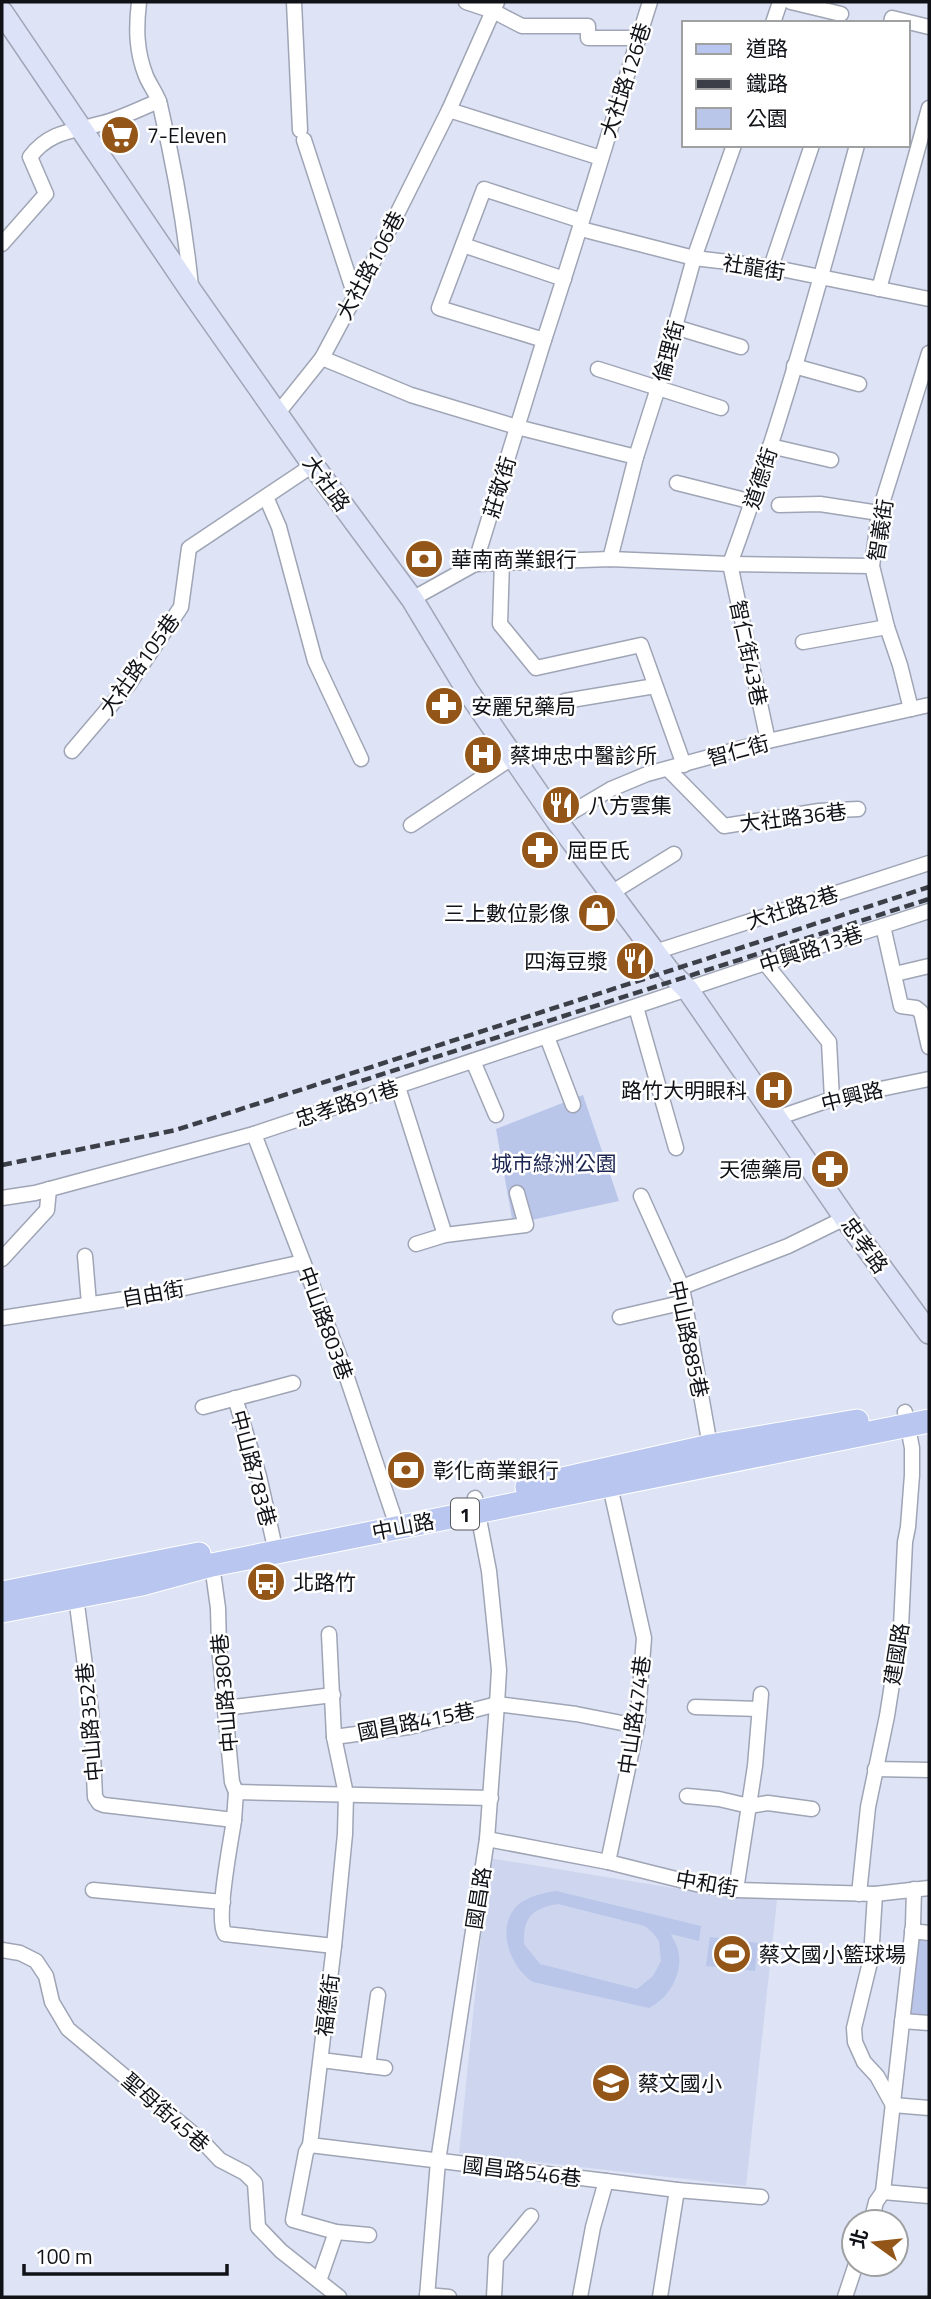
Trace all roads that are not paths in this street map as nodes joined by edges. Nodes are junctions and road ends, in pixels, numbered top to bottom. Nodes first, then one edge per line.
1 (139, 2) edge
2 (294, 2) edge
3 (467, 2) edge
4 (650, 2) edge
5 (780, 2) edge
6 (791, 2) edge
7 (495, 7) edge
8 (2, 12) edge
9 (841, 14) dead end
10 (774, 21) edge
11 (910, 24) edge
12 (929, 27) edge
13 (639, 38) junction
14 (159, 101) junction
15 (929, 108) edge
16 (449, 110) junction
17 (78, 127) junction
18 (733, 147) edge
19 (811, 147) edge
20 (856, 147) edge
21 (601, 158) junction
22 (581, 225) junction
23 (2, 244) edge
24 (463, 245) junction
25 (694, 257) junction
26 (771, 267) junction
27 (821, 278) junction
28 (564, 279) junction
29 (879, 289) junction
30 (191, 291) junction
31 (355, 293) junction
32 (929, 299) edge
33 (675, 327) junction
34 (544, 340) junction
35 (741, 346) dead end
36 (929, 353) edge
37 (322, 358) junction
38 (794, 366) junction
39 (598, 369) dead end
40 (859, 384) dead end
41 (658, 388) junction
42 (721, 408) dead end
43 (278, 413) junction
44 (517, 427) junction
45 (770, 446) junction
46 (636, 457) junction
47 (831, 460) dead end
48 (313, 465) junction
49 (677, 483) dead end
50 (266, 497) junction
51 (753, 502) junction
52 (779, 505) dead end
53 (879, 513) junction
54 (610, 559) junction
55 (502, 562) junction
56 (475, 564) junction
57 (730, 564) junction
58 (872, 566) junction
59 (412, 599) junction
60 (887, 627) junction
61 (803, 642) dead end
62 (655, 686) junction
63 (565, 701) dead end
64 (929, 705) edge
65 (911, 709) junction
66 (768, 741) junction
67 (72, 751) dead end
68 (513, 757) junction
69 (361, 759) dead end
70 (684, 765) junction
71 (668, 769) junction
72 (858, 809) dead end
73 (557, 821) junction
74 (411, 825) dead end
75 (674, 853) dead end
76 (929, 863) edge
77 (611, 892) junction
78 (929, 911) edge
79 (883, 926) junction
80 (655, 952) junction
81 (765, 963) junction
82 (929, 966) edge
83 (895, 975) junction
84 (688, 990) junction
85 (636, 1007) junction
86 (547, 1037) junction
87 (929, 1047) edge
88 (474, 1062) junction
89 (929, 1079) edge
90 (398, 1087) junction
91 (832, 1099) junction
92 (573, 1105) dead end
93 (496, 1115) dead end
94 (777, 1118) junction
95 (254, 1134) junction
96 (676, 1148) dead end
97 (49, 1189) junction
98 (517, 1193) dead end
99 (641, 1196) dead end
100 (2, 1198) edge
101 (845, 1218) junction
102 (445, 1235) junction
103 (416, 1244) dead end
104 (85, 1256) dead end
105 (2, 1259) edge
106 (303, 1262) junction
107 (682, 1287) junction
108 (684, 1302) junction
109 (89, 1304) junction
110 (620, 1317) dead end
111 (2, 1318) edge
112 (929, 1333) edge
113 (293, 1383) dead end
114 (235, 1398) junction
115 (203, 1407) dead end
116 (929, 1407) edge
117 (914, 1420) edge
118 (710, 1446) junction
119 (610, 1486) junction
120 (476, 1505) junction
121 (393, 1514) junction
122 (273, 1539) junction
123 (212, 1565) junction
124 (2, 1593) edge
125 (76, 1597) junction
126 (2, 1611) edge
127 (329, 1634) dead end
128 (761, 1694) dead end
129 (333, 1696) junction
130 (498, 1704) junction
131 (695, 1707) dead end
132 (225, 1708) junction
133 (759, 1709) junction
134 (636, 1726) junction
135 (334, 1737) junction
136 (875, 1769) junction
137 (929, 1770) edge
138 (236, 1792) junction
139 (346, 1794) junction
140 (687, 1796) dead end
141 (491, 1798) junction
142 (749, 1806) junction
143 (812, 1809) dead end
144 (234, 1820) junction
145 (488, 1839) junction
146 (608, 1862) junction
147 (929, 1888) edge
148 (914, 1889) junction
149 (93, 1890) dead end
150 (736, 1890) junction
151 (859, 1894) junction
152 (875, 1894) junction
153 (223, 1902) junction
154 (912, 1931) junction
155 (929, 1933) edge
156 (334, 1946) junction
157 (2, 1950) edge
158 (378, 1994) dead end
159 (902, 2021) junction
160 (929, 2023) edge
161 (321, 2060) junction
162 (368, 2066) junction
163 (385, 2068) dead end
164 (893, 2105) junction
165 (929, 2108) edge
166 (310, 2145) junction
167 (438, 2161) junction
168 (606, 2181) junction
169 (677, 2190) junction
170 (883, 2192) junction
171 (929, 2196) edge
172 (761, 2197) dead end
173 (874, 2208) edge
174 (531, 2216) dead end
175 (336, 2232) junction
176 (369, 2235) dead end
177 (851, 2278) edge
178 (319, 2281) junction
179 (427, 2296) edge
180 (340, 2297) edge
181 (449, 2297) edge
182 (494, 2297) edge
183 (580, 2297) edge
184 (660, 2297) edge
185 (845, 2297) edge

1 - 14 street
2 - 31 street
3 - 7 street
4 - 13 street, 大社路126巷
5 - 10 street
6 - 9 street
7 - 13 street
7 - 16 street, 大社路106巷
8 - 17 street, 大社路
11 - 12 street
13 - 21 street, 大社路126巷
14 - 17 street
14 - 30 street
15 - 29 street
16 - 21 street, 大社路126巷
16 - 31 street, 大社路106巷
17 - 23 street
17 - 30 street, 大社路
18 - 25 street, 倫理街
19 - 26 street
20 - 27 street, 道德街
21 - 22 street, 大社路126巷
22 - 24 street
22 - 25 street, 社龍街
22 - 28 street, 大社路126巷
24 - 28 street
24 - 34 street
25 - 26 street, 社龍街
25 - 33 street, 倫理街
26 - 27 street, 社龍街
27 - 29 street, 社龍街
27 - 38 street, 道德街
28 - 34 street, 大社路126巷
29 - 32 street, 社龍街
30 - 43 street, 大社路
31 - 37 street, 大社路106巷
33 - 35 street
33 - 41 street, 倫理街
34 - 44 street, 莊敬街
36 - 53 street, 智義街
37 - 43 street, 大社路106巷
37 - 44 street
38 - 40 street
38 - 45 street, 道德街
39 - 41 street
41 - 42 street
41 - 46 street, 倫理街
43 - 48 street, 大社路
44 - 46 street
44 - 56 street, 莊敬街
45 - 47 street
45 - 51 street, 道德街
46 - 54 street, 倫理街
48 - 50 street, 大社路105巷
48 - 59 street, 大社路
49 - 51 street
50 - 67 street, 大社路105巷
50 - 69 street
51 - 57 street, 道德街
52 - 53 street
53 - 58 street, 智義街
54 - 55 street
54 - 57 street
55 - 56 street
55 - 62 street
56 - 59 street
57 - 58 street
57 - 66 street, 智仁街43巷
58 - 60 street, 智義街
59 - 68 street, 大社路
60 - 61 street
60 - 65 street, 智義街
62 - 63 street
62 - 70 street
64 - 65 street, 智仁街
65 - 66 street, 智仁街
66 - 70 street, 智仁街
68 - 73 street, 大社路
68 - 74 street
70 - 71 street, 智仁街
71 - 72 street, 大社路36巷
71 - 73 street, 智仁街
73 - 77 street, 大社路
75 - 77 street
76 - 80 street, 大社路2巷
77 - 80 street, 大社路
78 - 79 street
79 - 81 street, 中興路13巷
79 - 83 street, 中興路13巷
80 - 84 street, 忠孝路
81 - 84 street, 中興路13巷
81 - 91 street
82 - 83 street
83 - 87 street, 中興路13巷
84 - 85 street, 忠孝路91巷
84 - 94 street, 忠孝路
85 - 86 street, 忠孝路91巷
85 - 96 street
86 - 88 street, 忠孝路91巷
86 - 92 street
88 - 90 street, 忠孝路91巷
88 - 93 street
89 - 91 street, 中興路
90 - 95 street, 忠孝路91巷
90 - 102 street
91 - 94 street, 中興路
94 - 101 street, 忠孝路
95 - 97 street, 忠孝路91巷
95 - 106 street, 中山路803巷
97 - 100 street, 忠孝路91巷
97 - 105 street
98 - 102 street
99 - 107 street, 中山路885巷
101 - 107 street
101 - 112 street, 忠孝路
102 - 103 street
104 - 109 street
106 - 109 street, 自由街
106 - 121 street, 中山路803巷
107 - 108 street, 中山路885巷
108 - 110 street
108 - 118 street, 中山路885巷
109 - 111 street, 自由街
113 - 114 street, 中山路783巷
114 - 115 street, 中山路783巷
114 - 122 street, 中山路783巷
116 - 117 main road, 中山路 / 1
117 - 118 main road, 中山路 / 1
117 - 119 main road, 中山路 / 1
117 - 136 street, 建國路
118 - 120 main road, 中山路 / 1
119 - 120 main road, 中山路 / 1
119 - 134 street, 中山路474巷
120 - 121 main road, 中山路 / 1
120 - 123 main road, 中山路 / 1
120 - 130 street, 國昌路
121 - 122 main road, 中山路 / 1
122 - 124 main road, 中山路 / 1
123 - 125 main road, 中山路 / 1
123 - 132 street, 中山路380巷
125 - 126 main road, 中山路 / 1
125 - 144 street, 中山路352巷
127 - 129 street, 福德街
128 - 133 street
129 - 132 street
129 - 135 street, 福德街
130 - 134 street
130 - 135 street, 國昌路415巷
130 - 141 street, 國昌路
131 - 133 street
132 - 138 street, 中山路380巷
133 - 142 street
134 - 146 street, 中山路474巷
135 - 139 street, 福德街
136 - 137 street
136 - 151 street, 建國路
138 - 139 street
138 - 144 street, 中山路380巷
139 - 141 street
139 - 156 street, 福德街
140 - 142 street
141 - 145 street, 國昌路
142 - 143 street
142 - 150 street
144 - 153 street
145 - 146 street, 中和街
145 - 167 street, 國昌路
146 - 150 street, 中和街
147 - 148 street, 中和街
148 - 152 street, 中和街
148 - 154 street
149 - 153 street
150 - 151 street, 中和街
151 - 152 street, 中和街
152 - 164 street
153 - 156 street
154 - 155 street
154 - 159 street
156 - 161 street, 福德街
157 - 178 street, 聖母街45巷
158 - 162 street
159 - 160 street
159 - 164 street
161 - 162 street
161 - 166 street, 福德街
162 - 163 street
164 - 165 street
164 - 170 street
166 - 167 street
166 - 175 street, 福德街
167 - 168 street, 國昌路546巷
167 - 179 street, 國昌路
168 - 169 street, 國昌路546巷
168 - 183 street
169 - 172 street, 國昌路546巷
169 - 184 street
170 - 171 street
170 - 173 street
174 - 182 street
175 - 176 street
175 - 178 street
177 - 185 street
178 - 180 street, 聖母街45巷
179 - 181 street

